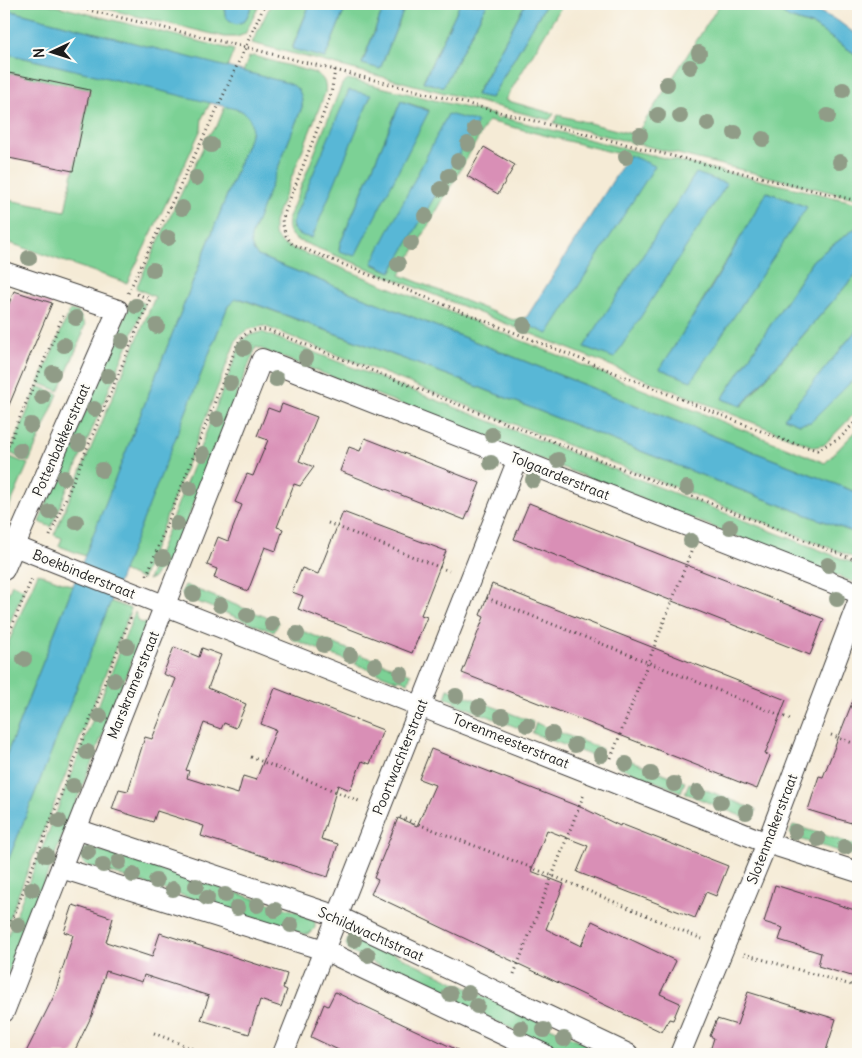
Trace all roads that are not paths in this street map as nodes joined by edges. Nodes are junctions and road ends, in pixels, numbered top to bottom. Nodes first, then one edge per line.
1 (4, 272) edge
2 (262, 359) joint
3 (518, 459) junction
4 (9, 544) edge
5 (4, 570) edge
6 (858, 593) edge
7 (858, 602) edge
8 (165, 605) junction
9 (421, 705) junction
10 (76, 829) junction
11 (767, 843) junction
12 (61, 868) junction
13 (858, 872) edge
14 (337, 916) junction
15 (324, 950) junction
16 (4, 1012) edge
17 (283, 1054) edge
18 (544, 1054) edge
19 (628, 1054) edge
20 (680, 1054) edge

1 - 4 street, Pottenbakkerstraat
2 - 3 street, Tolgaarderstraat
2 - 8 street, Marskramerstraat
3 - 6 street, Tolgaarderstraat
3 - 9 street, Poortwachterstraat
4 - 5 street, Pottenbakkerstraat
4 - 8 street, Boekbinderstraat
7 - 11 street, Slotenmakerstraat
8 - 9 street, Torenmeesterstraat
8 - 10 street, Marskramerstraat
9 - 11 street, Torenmeesterstraat
9 - 14 street, Poortwachterstraat
10 - 12 street, Marskramerstraat
10 - 14 street, Schildwachtstraat
11 - 13 street, Torenmeesterstraat
11 - 20 street, Slotenmakerstraat
12 - 15 street
12 - 16 street, Marskramerstraat
14 - 15 street, Poortwachterstraat
14 - 19 street, Schildwachtstraat
15 - 17 street, Poortwachterstraat
15 - 18 street

